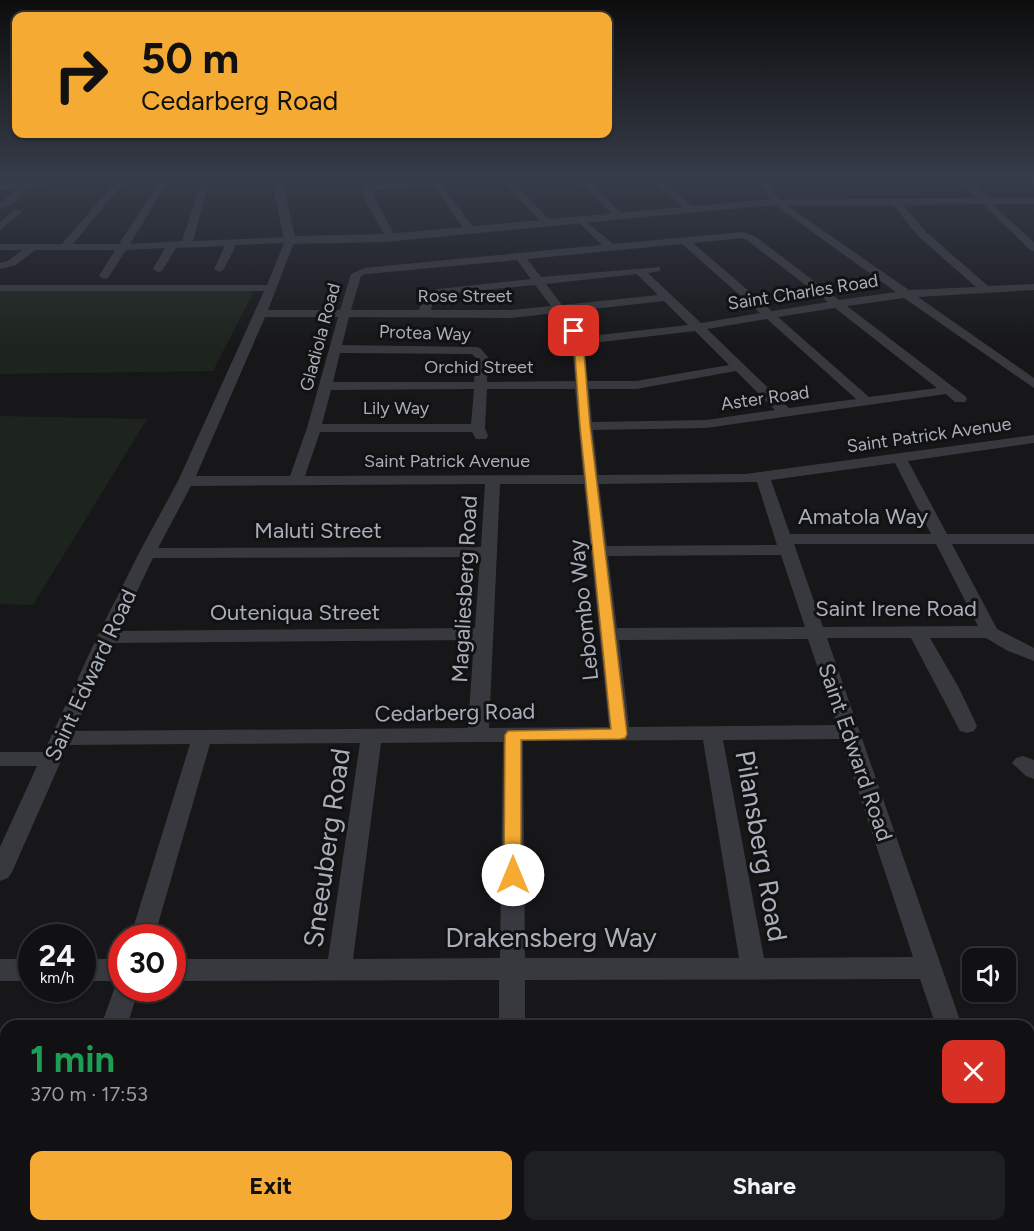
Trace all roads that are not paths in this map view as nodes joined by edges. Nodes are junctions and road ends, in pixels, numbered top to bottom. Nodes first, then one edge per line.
1 (76, 233) edge
2 (131, 233) edge
3 (190, 233) edge
4 (289, 233) edge
5 (389, 233) edge
6 (442, 233) edge
7 (594, 233) edge
8 (821, 233) edge
9 (922, 233) edge
10 (1019, 233) edge
11 (391, 238) junction
12 (290, 240) junction
13 (684, 240) junction
14 (232, 243) junction
15 (186, 245) junction
16 (172, 246) junction
17 (0, 247) edge
18 (33, 247) junction
19 (122, 247) junction
20 (609, 247) junction
21 (64, 248) junction
22 (1034, 248) edge
23 (520, 256) junction
24 (0, 266) edge
25 (158, 269) dead end
26 (219, 269) dead end
27 (656, 269) dead end
28 (640, 270) junction
29 (104, 276) dead end
30 (538, 280) junction
31 (1034, 287) edge
32 (0, 288) edge
33 (270, 288) junction
34 (985, 289) junction
35 (906, 294) junction
36 (669, 297) junction
37 (837, 303) junction
38 (559, 309) junction
39 (261, 313) junction
40 (345, 314) junction
41 (424, 314) junction
42 (770, 315) junction
43 (700, 327) junction
44 (578, 341) junction
45 (335, 349) junction
46 (739, 367) junction
47 (1034, 384) edge
48 (481, 385) junction
49 (581, 385) junction
50 (325, 386) junction
51 (867, 402) junction
52 (786, 413) junction
53 (585, 426) junction
54 (314, 428) junction
55 (1034, 439) edge
56 (900, 459) junction
57 (763, 478) junction
58 (296, 480) junction
59 (186, 481) junction
60 (493, 481) junction
61 (591, 481) junction
62 (942, 539) junction
63 (1034, 539) edge
64 (785, 545) junction
65 (599, 551) junction
66 (489, 552) junction
67 (147, 553) junction
68 (916, 632) junction
69 (990, 632) junction
70 (816, 633) junction
71 (484, 634) junction
72 (608, 634) junction
73 (106, 637) junction
74 (1034, 655) edge
75 (967, 726) dead end
76 (850, 732) junction
77 (620, 734) junction
78 (712, 734) junction
79 (478, 735) junction
80 (513, 735) junction
81 (202, 737) junction
82 (371, 737) junction
83 (62, 738) junction
84 (0, 759) edge
85 (51, 759) junction
86 (0, 872) edge
87 (146, 924) edge
88 (339, 968) junction
89 (512, 968) junction
90 (753, 968) junction
91 (929, 968) junction
92 (0, 970) edge
93 (18, 970) edge
94 (186, 970) edge
95 (122, 1002) edge
96 (116, 1020) edge
97 (512, 1020) edge
98 (947, 1020) edge

1 - 21 street
2 - 19 street
3 - 15 street
4 - 12 street
5 - 11 street
6 - 11 street
7 - 20 street
8 - 35 street
9 - 34 street
10 - 22 street
11 - 12 street
12 - 14 street
12 - 33 street
13 - 20 street, Gladiola Road
13 - 37 street, Gladiola Road
13 - 42 street
14 - 15 street
14 - 26 street
15 - 16 street
16 - 19 street
16 - 25 street
17 - 18 street
18 - 21 street
18 - 24 street
19 - 21 street
19 - 29 street
20 - 23 street, Gladiola Road
23 - 30 street
23 - 40 street, Gladiola Road
27 - 28 street
28 - 30 street
28 - 36 street
30 - 38 street
30 - 41 street
31 - 34 street, Saint Charles Road
32 - 33 street
33 - 39 street
34 - 35 street, Saint Charles Road
35 - 37 street, Saint Charles Road
35 - 47 street
36 - 38 street, Rose Street
36 - 43 street
37 - 42 street, Saint Charles Road
37 - 51 street, Aster Road
38 - 41 street, Rose Street
38 - 44 street
39 - 40 street, Rose Street
39 - 59 street
40 - 41 street, Rose Street
40 - 45 street, Gladiola Road
42 - 43 street, Saint Charles Road
42 - 51 street
43 - 44 street, Saint Charles Road
43 - 46 street
44 - 49 street, Lebombo Way
45 - 48 street, Protea Way
45 - 50 street, Gladiola Road
46 - 49 street, Orchid Street
46 - 52 street
48 - 49 street, Orchid Street
48 - 50 street, Orchid Street
48 - 54 street, Lily Way
49 - 53 street, Lebombo Way
50 - 54 street, Gladiola Road
51 - 52 street, Aster Road
52 - 53 street, Aster Road
53 - 61 street, Lebombo Way
54 - 58 street, Gladiola Road
55 - 56 street, Saint Patrick Avenue
56 - 57 street, Saint Patrick Avenue
56 - 62 street, Saint Irene Road
57 - 61 street, Saint Patrick Avenue
57 - 64 street, Saint Edward Road
58 - 59 street, Saint Patrick Avenue
58 - 60 street, Saint Patrick Avenue
59 - 67 street, Saint Edward Road
60 - 61 street, Saint Patrick Avenue
60 - 66 street, Magaliesberg Road
61 - 65 street, Lebombo Way
62 - 63 street, Amatola Way
62 - 64 street, Amatola Way
62 - 69 street, Saint Irene Road
64 - 65 street, Amatola Way
64 - 70 street, Saint Edward Road
65 - 72 street, Lebombo Way
66 - 67 street, Maluti Street
66 - 71 street, Magaliesberg Road
67 - 73 street, Saint Edward Road
68 - 69 street, Saint Irene Road
68 - 70 street, Saint Irene Road
68 - 75 street
69 - 74 street
70 - 72 street, Saint Irene Road
70 - 76 street, Saint Edward Road
71 - 73 street, Outeniqua Street
71 - 79 street, Magaliesberg Road
72 - 77 street, Lebombo Way
73 - 83 street, Saint Edward Road
76 - 78 street, Cedarberg Road
76 - 91 street, Saint Edward Road
77 - 78 street, Cedarberg Road
77 - 80 street, Cedarberg Road
78 - 90 street, Pilansberg Road
79 - 80 street, Cedarberg Road
79 - 82 street, Cedarberg Road
80 - 89 street
81 - 82 street, Cedarberg Road
81 - 83 street, Cedarberg Road
81 - 87 street
82 - 88 street, Sneeuberg Road
83 - 85 street, Saint Edward Road
84 - 85 street
85 - 86 street, Saint Edward Road
88 - 89 street, Drakensberg Way
88 - 94 street, Drakensberg Way
89 - 90 street, Drakensberg Way
89 - 97 street
90 - 91 street, Drakensberg Way
91 - 98 street, Saint Edward Road
92 - 93 street
95 - 96 street

